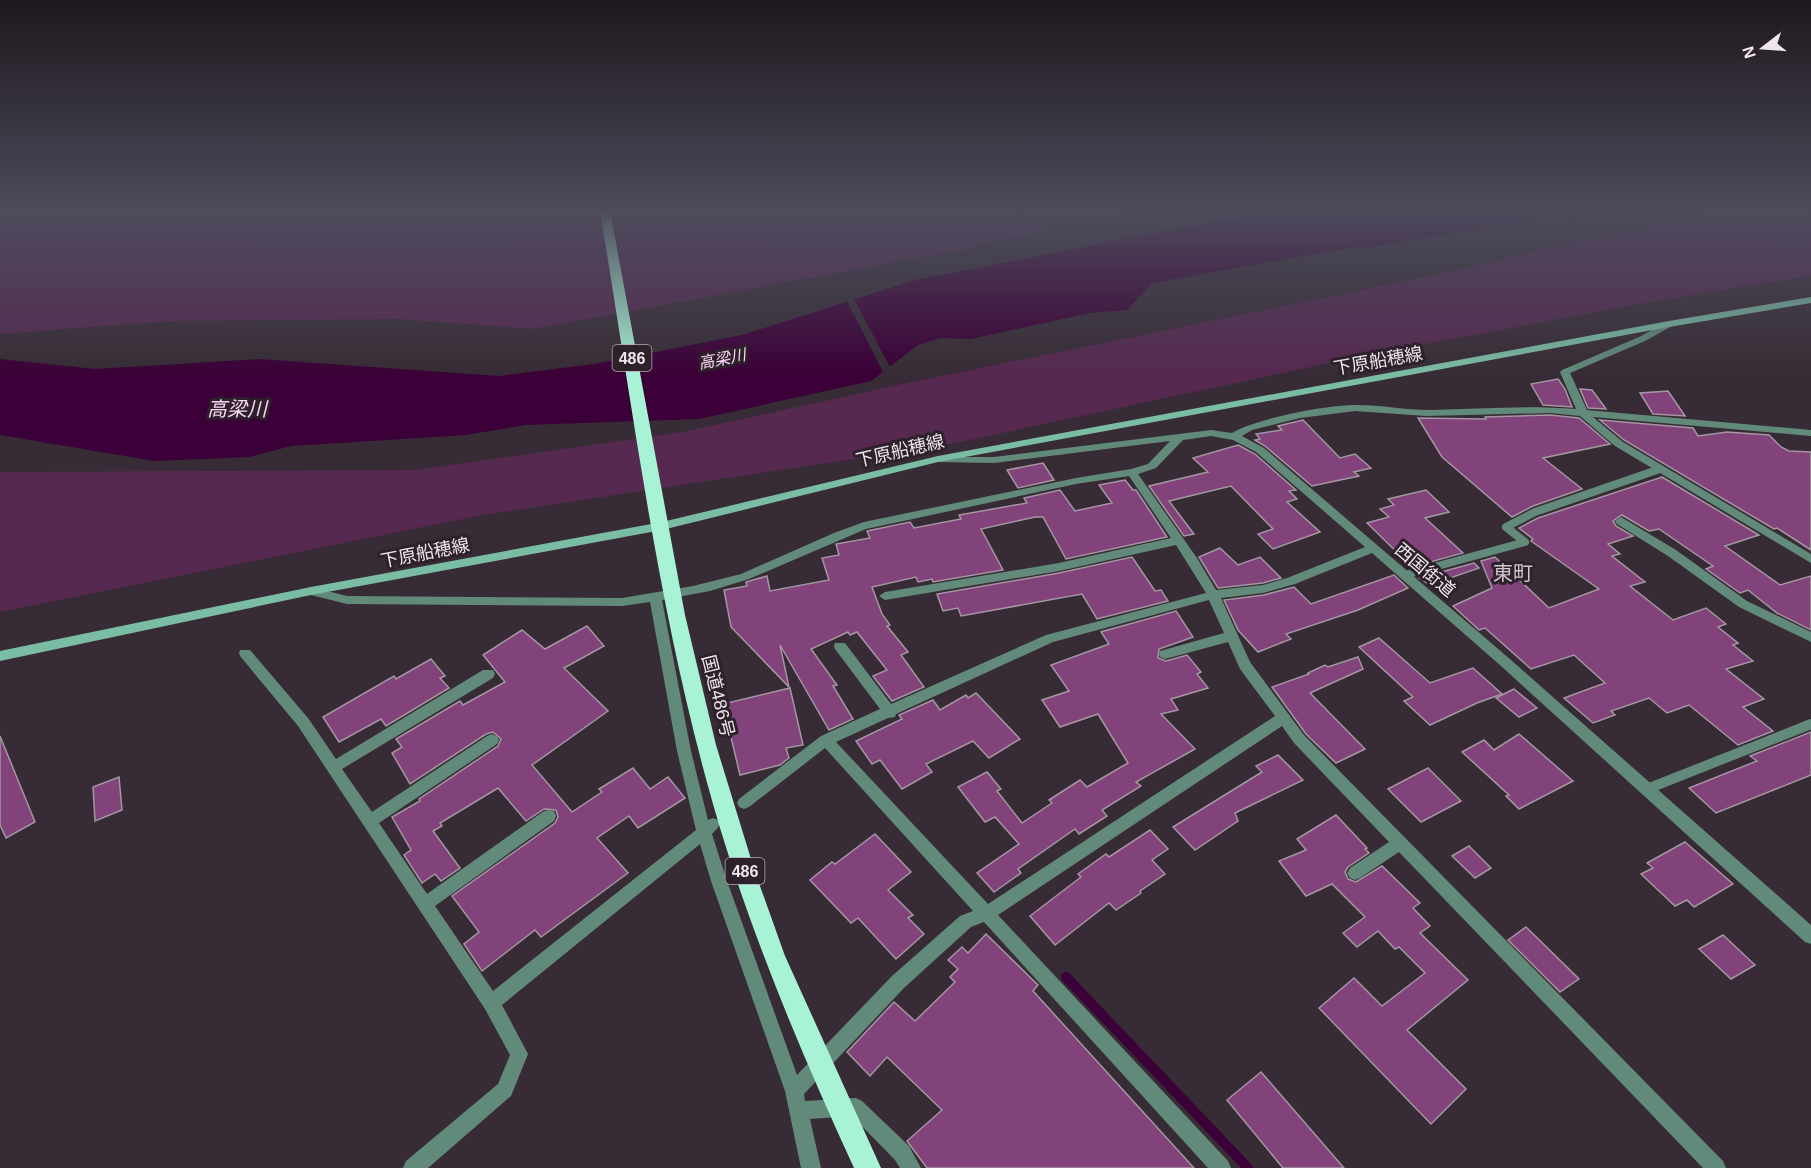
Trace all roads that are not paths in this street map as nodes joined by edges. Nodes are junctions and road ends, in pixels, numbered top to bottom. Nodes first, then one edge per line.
1 (616, 266) edge
2 (1811, 300) edge
3 (1669, 324) junction
4 (1583, 412) junction
5 (1811, 433) edge
6 (1181, 436) junction
7 (1235, 436) junction
8 (938, 459) junction
9 (1660, 469) junction
10 (1132, 472) junction
11 (1621, 521) dead end
12 (662, 526) junction
13 (1179, 540) junction
14 (1372, 549) junction
15 (1811, 559) edge
16 (1405, 575) junction
17 (311, 591) junction
18 (1213, 595) junction
19 (885, 596) dead end
20 (655, 597) junction
21 (1232, 636) junction
22 (1811, 637) edge
23 (840, 646) dead end
24 (245, 653) dead end
25 (1165, 654) dead end
26 (0, 656) edge
27 (489, 674) dead end
28 (890, 712) junction
29 (1283, 718) junction
30 (1811, 724) edge
31 (492, 740) dead end
32 (826, 740) junction
33 (334, 767) junction
34 (1647, 789) junction
35 (744, 803) dead end
36 (549, 816) dead end
37 (370, 821) junction
38 (708, 828) junction
39 (1400, 844) junction
40 (1355, 873) dead end
41 (425, 904) junction
42 (986, 914) junction
43 (1811, 936) edge
44 (491, 1003) junction
45 (794, 1091) junction
46 (799, 1111) junction
47 (413, 1168) edge
48 (811, 1168) edge
49 (868, 1168) edge
50 (911, 1168) edge
51 (1221, 1168) edge
52 (1716, 1168) edge

1 - 12 highway, 国道486号 / 486
2 - 3 main road, 下原船穂線
3 - 4 street
3 - 8 main road, 下原船穂線
4 - 5 street
4 - 7 street
4 - 9 street
6 - 7 street, 西国街道
6 - 8 street, 西国街道
6 - 10 street
7 - 14 street, 西国街道
8 - 12 main road, 下原船穂線
9 - 15 street
9 - 16 lane
10 - 13 street
10 - 20 street
11 - 22 street
12 - 17 main road, 下原船穂線
12 - 49 highway, 国道486号 / 486
13 - 18 street
13 - 19 street
14 - 16 street, 西国街道
14 - 18 street
16 - 34 street, 西国街道
17 - 20 street
17 - 26 main road, 下原船穂線
18 - 21 street
18 - 28 street
20 - 38 street
21 - 25 street
21 - 29 street
23 - 28 street
24 - 33 street
27 - 33 street
28 - 32 street
29 - 39 street
29 - 42 street
30 - 34 lane
31 - 37 street
32 - 35 street
32 - 42 street
33 - 37 street
34 - 43 street, 西国街道
36 - 41 street
37 - 41 street
38 - 44 street
38 - 45 street
39 - 40 street
39 - 52 street
41 - 44 street
42 - 45 street
42 - 51 street
44 - 47 street
45 - 46 street
46 - 48 street
46 - 50 street

